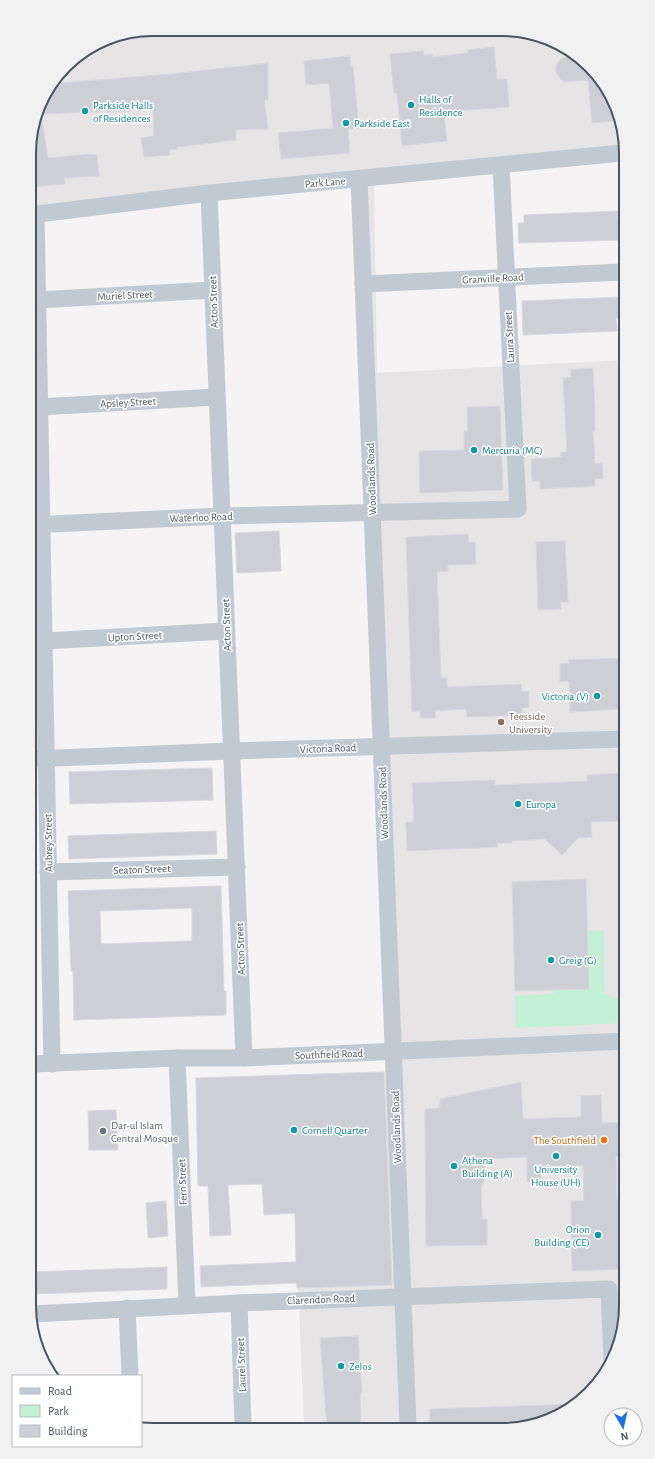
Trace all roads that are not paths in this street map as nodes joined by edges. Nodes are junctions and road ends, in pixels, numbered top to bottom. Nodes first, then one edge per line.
1 (619, 153) edge
2 (501, 165) junction
3 (359, 179) junction
4 (209, 193) junction
5 (36, 215) edge
6 (619, 272) edge
7 (506, 277) junction
8 (36, 279) edge
9 (363, 284) junction
10 (213, 290) junction
11 (37, 300) junction
12 (217, 397) junction
13 (39, 407) junction
14 (518, 510) joint
15 (372, 512) junction
16 (222, 516) junction
17 (36, 524) edge
18 (226, 631) junction
19 (44, 641) junction
20 (619, 739) edge
21 (381, 746) junction
22 (231, 751) junction
23 (39, 759) edge
24 (237, 867) junction
25 (48, 872) junction
26 (619, 1042) edge
27 (393, 1052) junction
28 (176, 1058) junction
29 (244, 1058) junction
30 (36, 1064) edge
31 (52, 1064) junction
32 (402, 1296) junction
33 (238, 1303) junction
34 (187, 1305) junction
35 (127, 1308) junction
36 (36, 1314) edge
37 (611, 1348) edge
38 (130, 1375) edge
39 (243, 1423) edge
40 (408, 1423) edge

1 - 2 street, Park Lane
2 - 3 street, Park Lane
2 - 7 street, Laura Street
3 - 4 street, Park Lane
3 - 9 street, Woodlands Road
4 - 5 street, Park Lane
4 - 10 street, Acton Street
6 - 7 street, Granville Road
7 - 9 street, Granville Road
7 - 14 street, Laura Street
8 - 11 street, Aubrey Street
9 - 15 street, Woodlands Road
10 - 11 street, Muriel Street
10 - 12 street, Acton Street
11 - 13 street, Aubrey Street
12 - 13 street, Apsley Street
12 - 16 street, Acton Street
13 - 17 street, Aubrey Street
14 - 15 street, Waterloo Road
15 - 16 street, Waterloo Road
15 - 21 street, Woodlands Road
16 - 17 street, Waterloo Road
16 - 18 street, Acton Street
17 - 19 street, Aubrey Street
18 - 19 street, Upton Street
18 - 22 street, Acton Street
19 - 23 street, Aubrey Street
20 - 21 street, Victoria Road
21 - 22 street, Victoria Road
21 - 27 street, Woodlands Road
22 - 23 street, Victoria Road
22 - 24 street, Acton Street
23 - 25 street, Aubrey Street
24 - 25 street, Seaton Street
24 - 29 street, Acton Street
25 - 31 street, Aubrey Street
26 - 27 street, Southfield Road
27 - 29 street, Southfield Road
27 - 32 street, Woodlands Road
28 - 29 street, Southfield Road
28 - 31 street, Southfield Road
28 - 34 street, Fern Street
30 - 31 street, Southfield Road
32 - 33 street, Clarendon Road
32 - 37 street, Clarendon Road
32 - 40 street, Woodlands Road
33 - 34 street, Clarendon Road
33 - 39 street, Laurel Street
34 - 35 street, Clarendon Road
35 - 36 street, Clarendon Road
35 - 38 street

